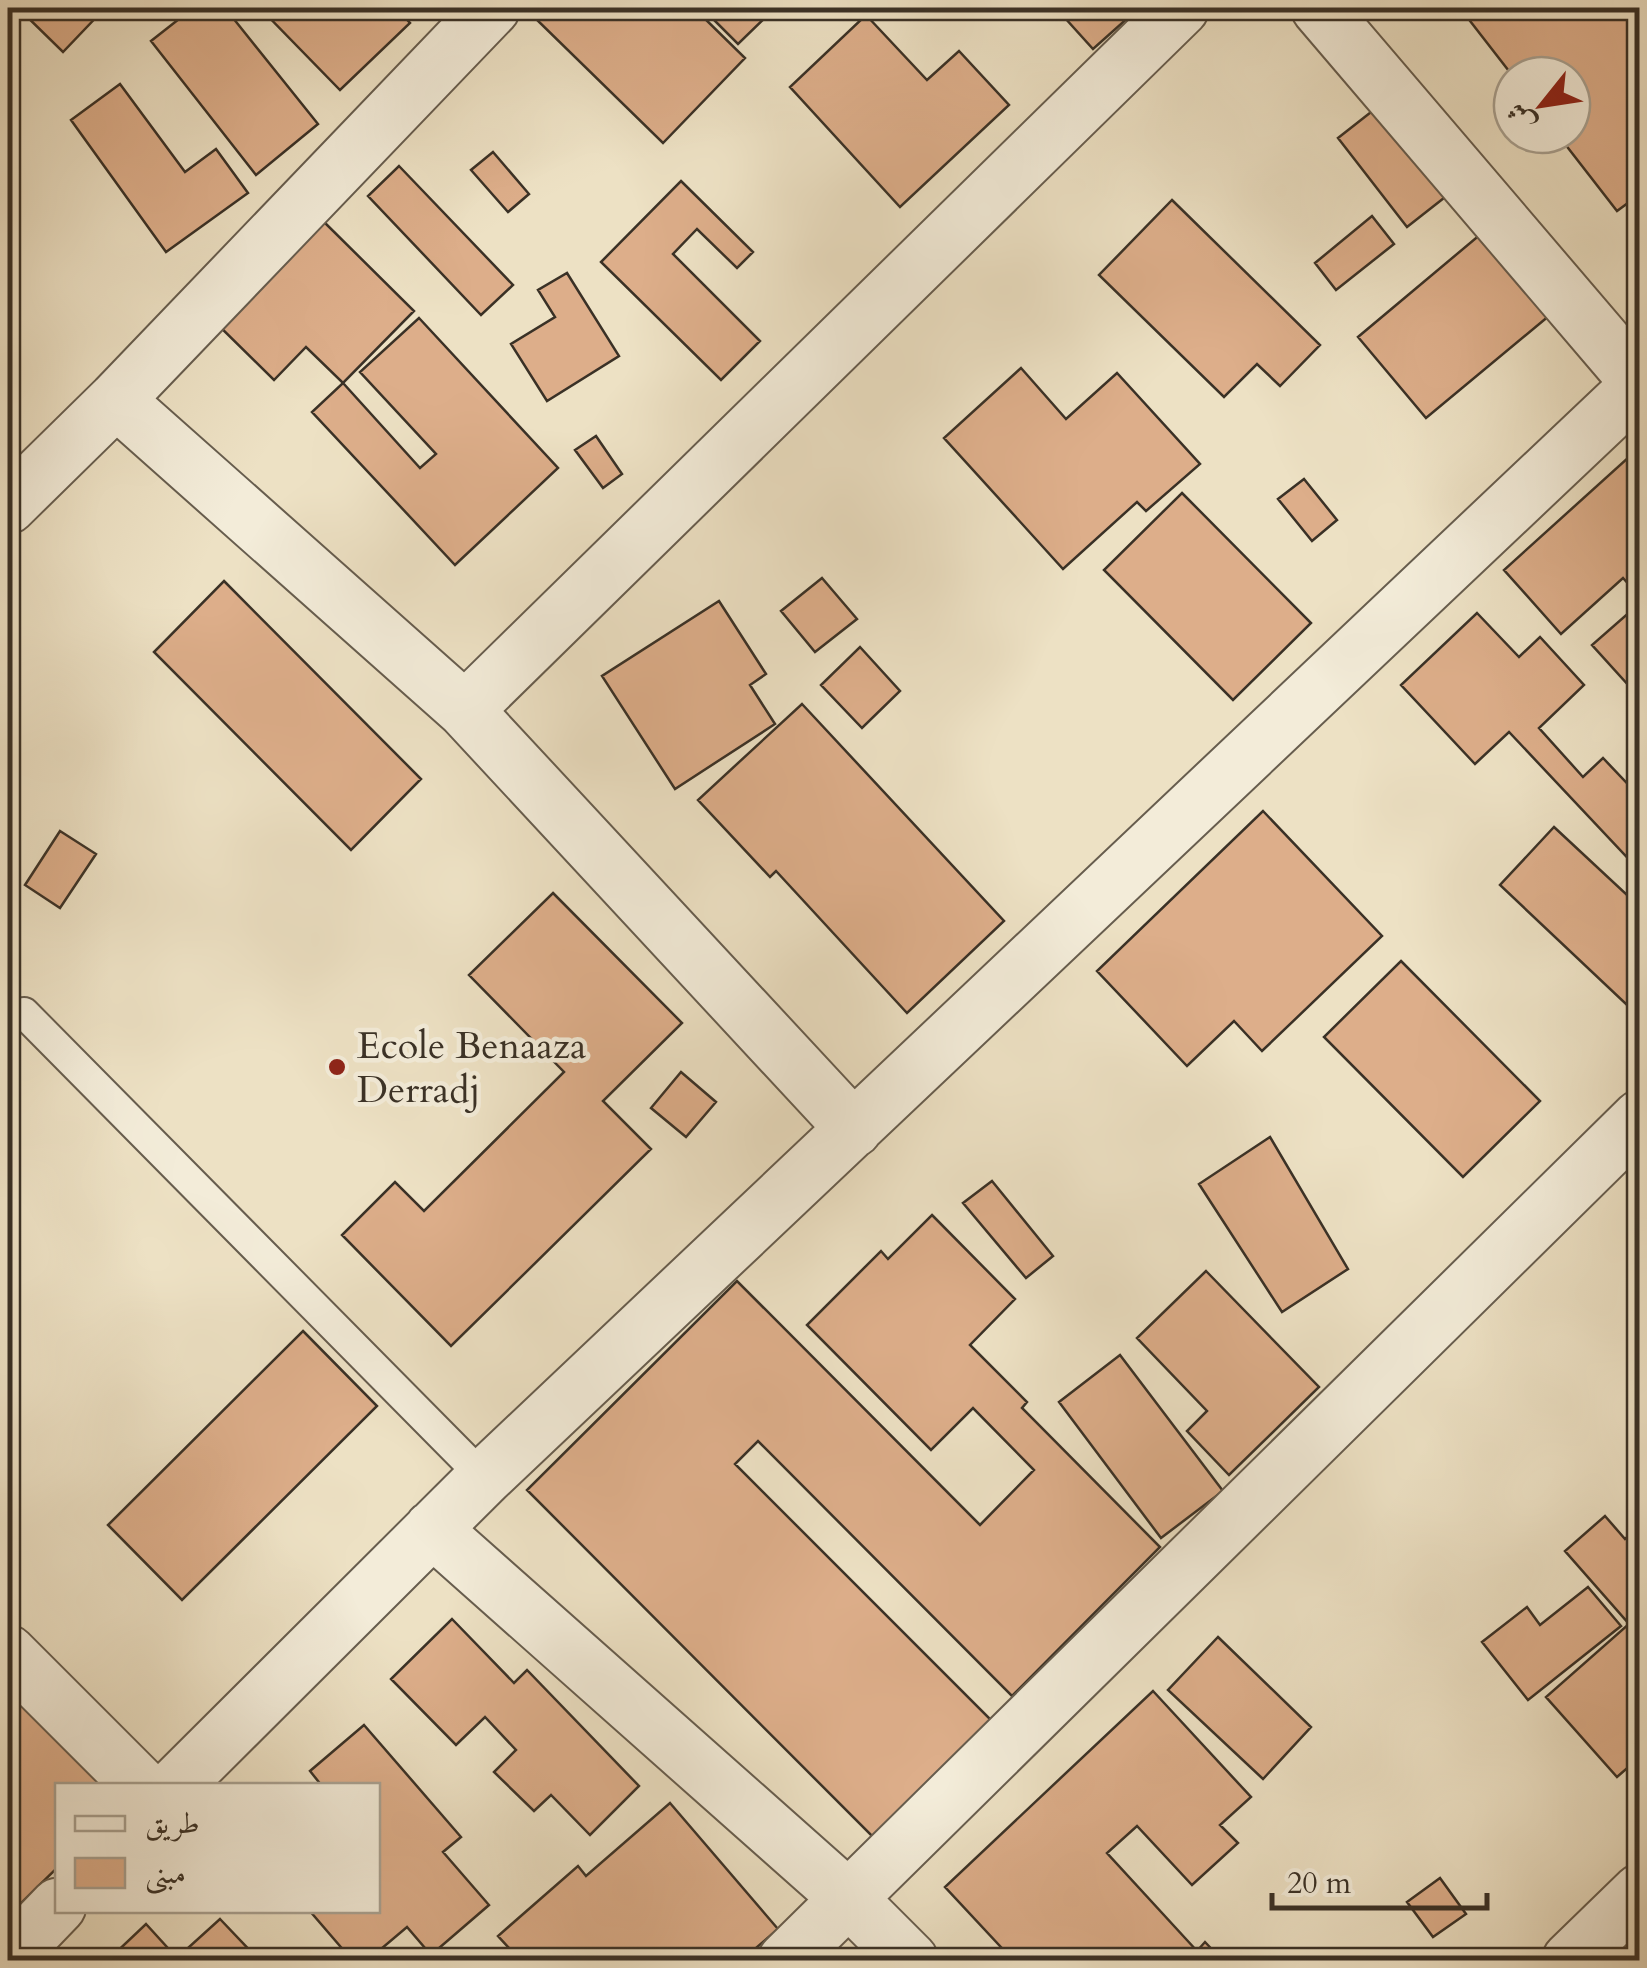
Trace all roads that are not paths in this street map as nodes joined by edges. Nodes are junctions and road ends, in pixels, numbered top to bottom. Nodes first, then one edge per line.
1 (492, 8) edge
2 (1181, 8) edge
3 (1319, 8) edge
4 (1640, 384) edge
5 (116, 400) junction
6 (8, 506) edge
7 (465, 710) junction
8 (24, 1012) dead end
9 (1640, 1118) edge
10 (854, 1129) junction
11 (484, 1478) junction
12 (432, 1530) junction
13 (8, 1653) edge
14 (139, 1783) edge
15 (178, 1783) edge
16 (1640, 1892) edge
17 (849, 1899) junction
18 (55, 1909) edge
19 (8, 1958) edge
20 (786, 1960) edge
21 (910, 1960) edge
22 (1570, 1960) edge

1 - 5 street
2 - 7 street
3 - 4 street
4 - 10 street
5 - 6 street
5 - 7 street
7 - 10 street
8 - 11 lane
9 - 17 street
10 - 11 street
11 - 12 street
12 - 15 street
12 - 17 street
13 - 14 street
16 - 22 street
17 - 20 street
17 - 21 street
18 - 19 street

